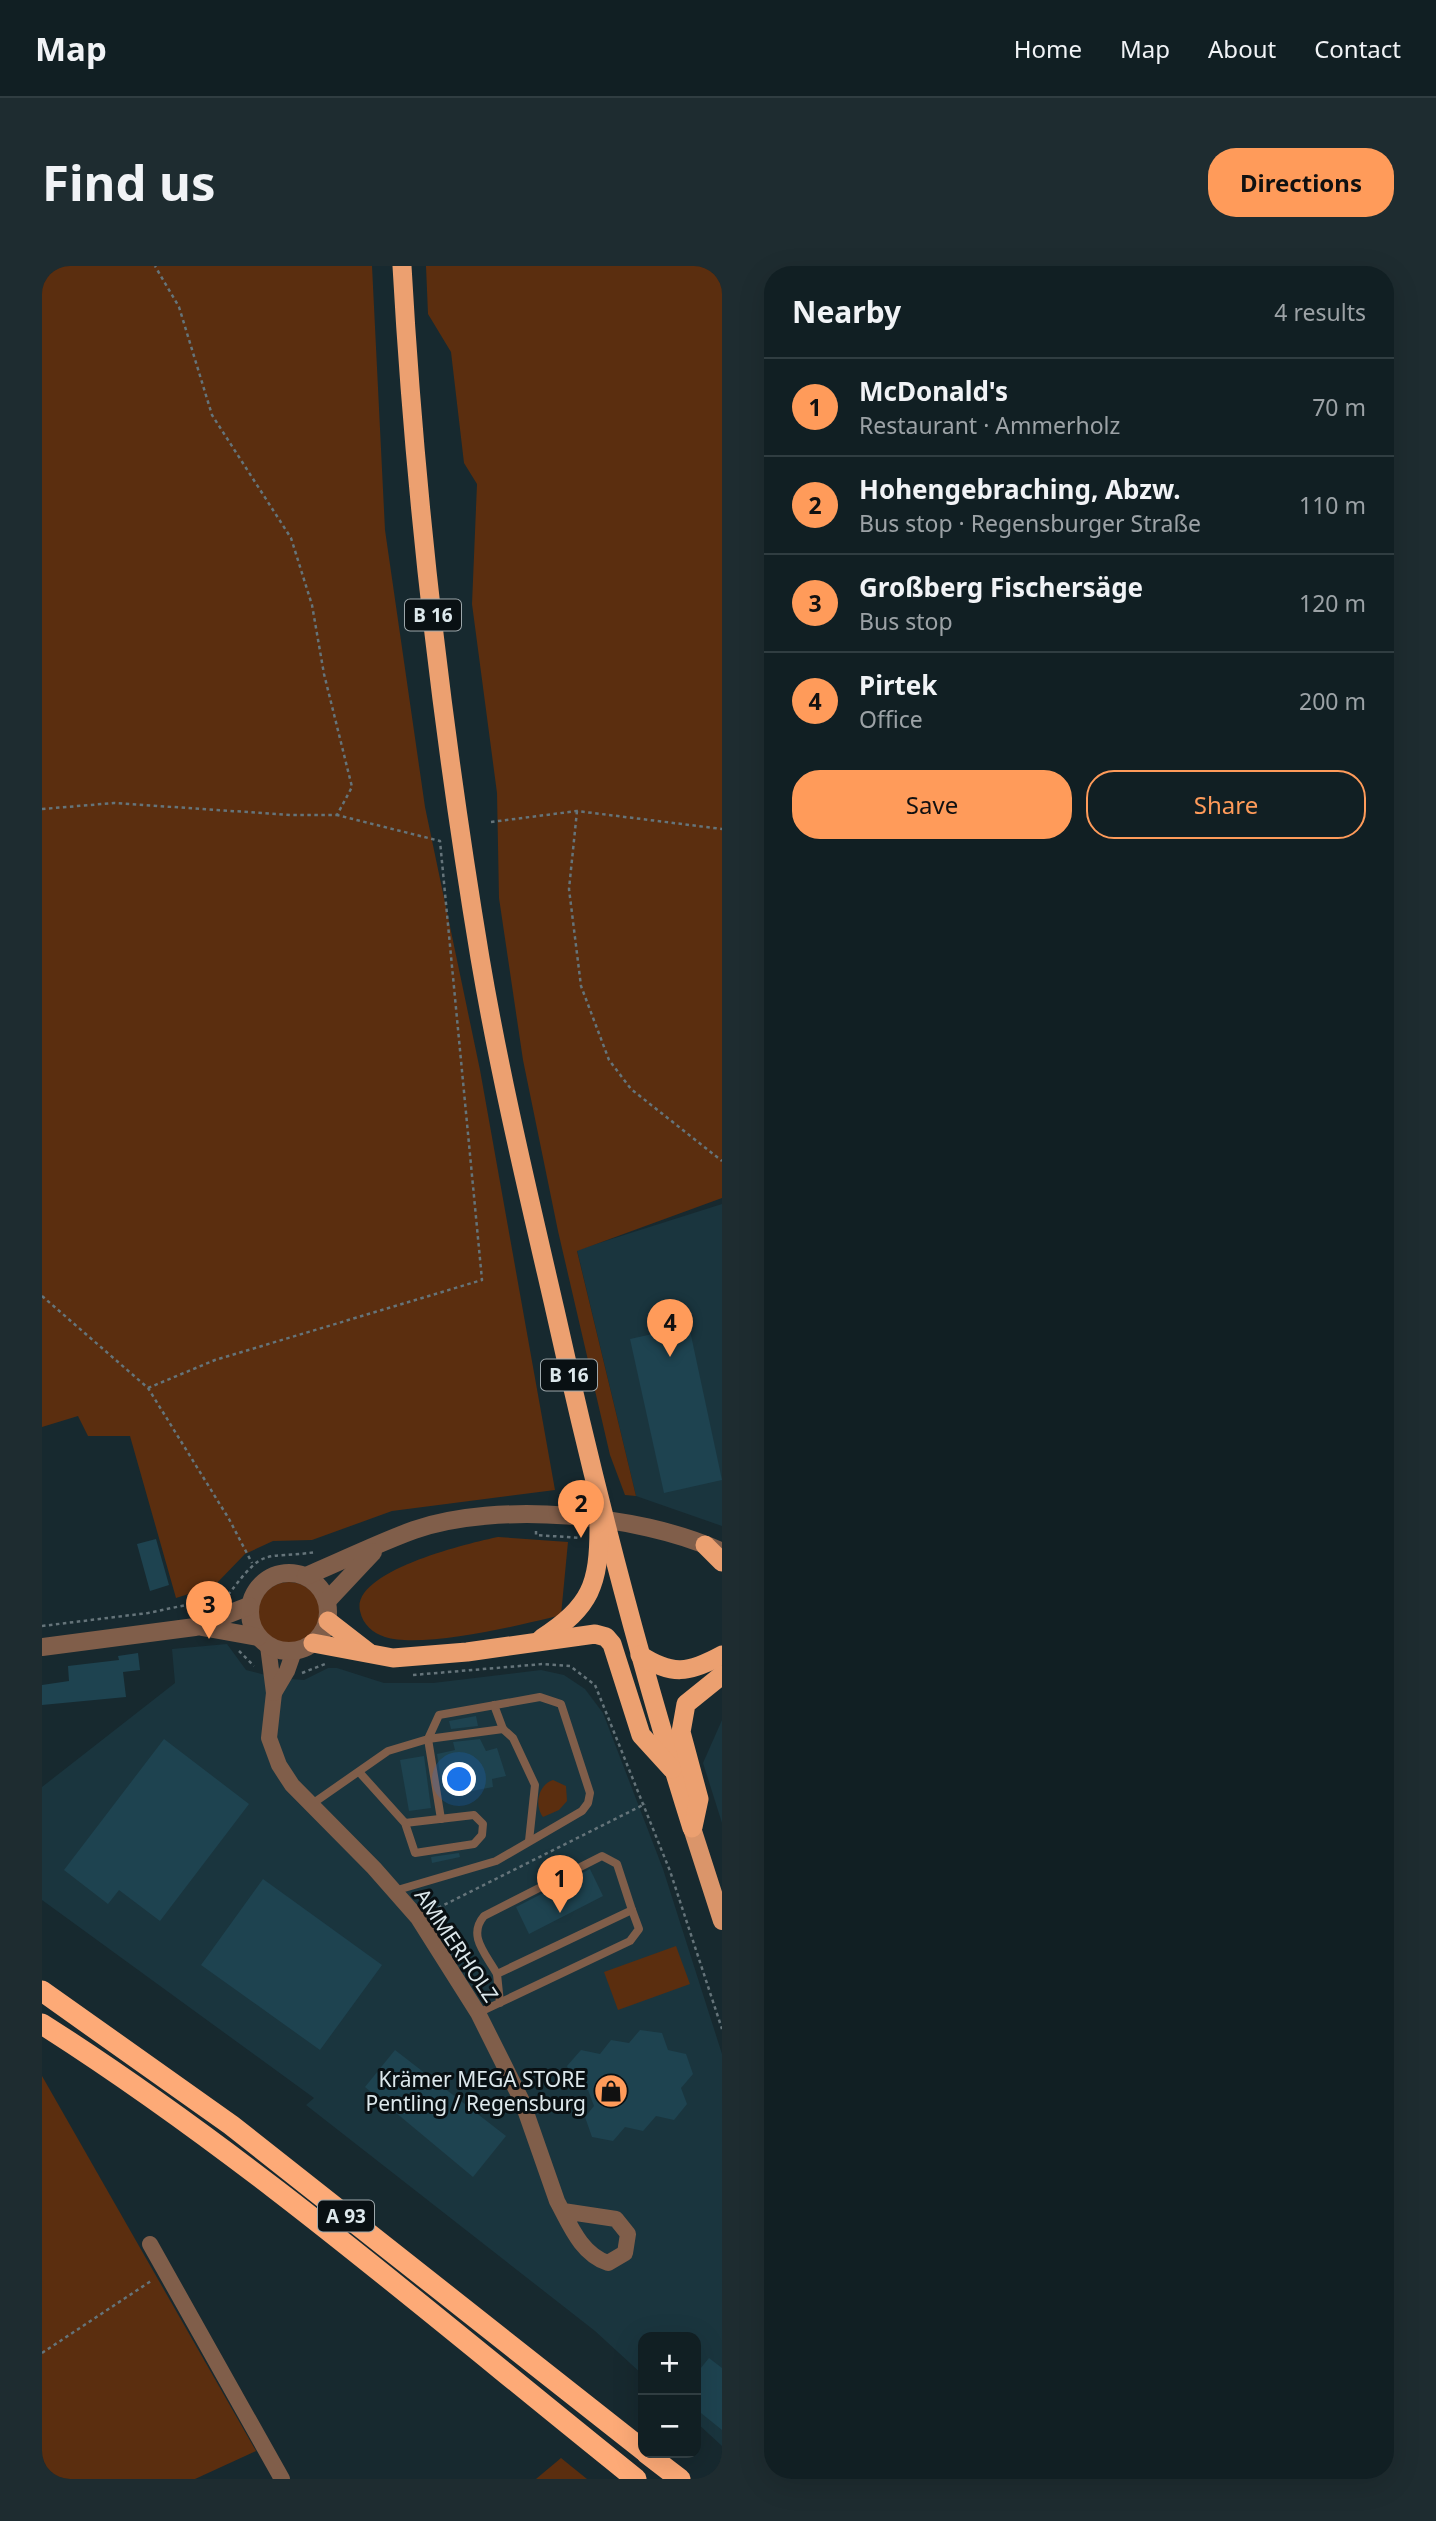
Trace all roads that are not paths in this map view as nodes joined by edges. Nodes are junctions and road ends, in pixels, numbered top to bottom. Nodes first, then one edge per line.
1 (402, 266) edge
2 (599, 1502) junction
3 (379, 1546) junction
4 (714, 1548) edge
5 (722, 1562) edge
6 (306, 1576) junction
7 (327, 1601) junction
8 (249, 1606) junction
9 (327, 1621) junction
10 (198, 1626) junction
11 (539, 1640) junction
12 (263, 1642) junction
13 (313, 1643) junction
14 (42, 1647) edge
15 (294, 1651) junction
16 (640, 1655) junction
17 (722, 1655) edge
18 (374, 1657) junction
19 (722, 1675) edge
20 (274, 1693) junction
21 (494, 1705) junction
22 (503, 1729) junction
23 (428, 1739) junction
24 (360, 1773) junction
25 (676, 1773) junction
26 (310, 1805) junction
27 (441, 1819) junction
28 (405, 1823) junction
29 (692, 1828) junction
30 (530, 1841) junction
31 (394, 1891) junction
32 (632, 1910) junction
33 (722, 1921) edge
34 (497, 1974) junction
35 (42, 1991) edge
36 (500, 2003) junction
37 (478, 2013) junction
38 (42, 2024) edge
39 (563, 2211) dead end
40 (150, 2244) dead end
41 (638, 2445) edge
42 (654, 2458) edge
43 (282, 2479) edge
44 (636, 2479) edge
45 (680, 2479) edge

1 - 2 highway, B 16
2 - 11 highway
2 - 16 highway, B 16
3 - 4 street
3 - 6 street
3 - 7 street
4 - 5 highway
6 - 7 street
6 - 8 street
7 - 9 street
8 - 10 street
8 - 12 street
9 - 13 street
9 - 18 highway
10 - 12 street
10 - 14 street
11 - 18 highway
11 - 25 highway
12 - 15 street
12 - 20 street, AMMERHOLZ
13 - 15 street
13 - 18 highway
15 - 20 street, AMMERHOLZ
16 - 17 highway
16 - 25 highway, B 16
19 - 29 highway
20 - 26 street, AMMERHOLZ
21 - 22 lane
21 - 23 lane
21 - 30 lane
22 - 23 lane
22 - 30 lane
23 - 24 lane
23 - 27 lane
24 - 26 lane
24 - 28 lane
25 - 29 highway, B 16
26 - 31 street, AMMERHOLZ
27 - 28 lane
27 - 28 lane
29 - 33 main road, B 16
30 - 31 lane
31 - 37 street, AMMERHOLZ
32 - 34 lane
32 - 34 lane
32 - 36 lane
34 - 36 lane
35 - 41 highway, A 93
36 - 37 lane
37 - 39 street, AMMERHOLZ
38 - 44 highway, A 93
40 - 43 street
42 - 45 highway, A 93

